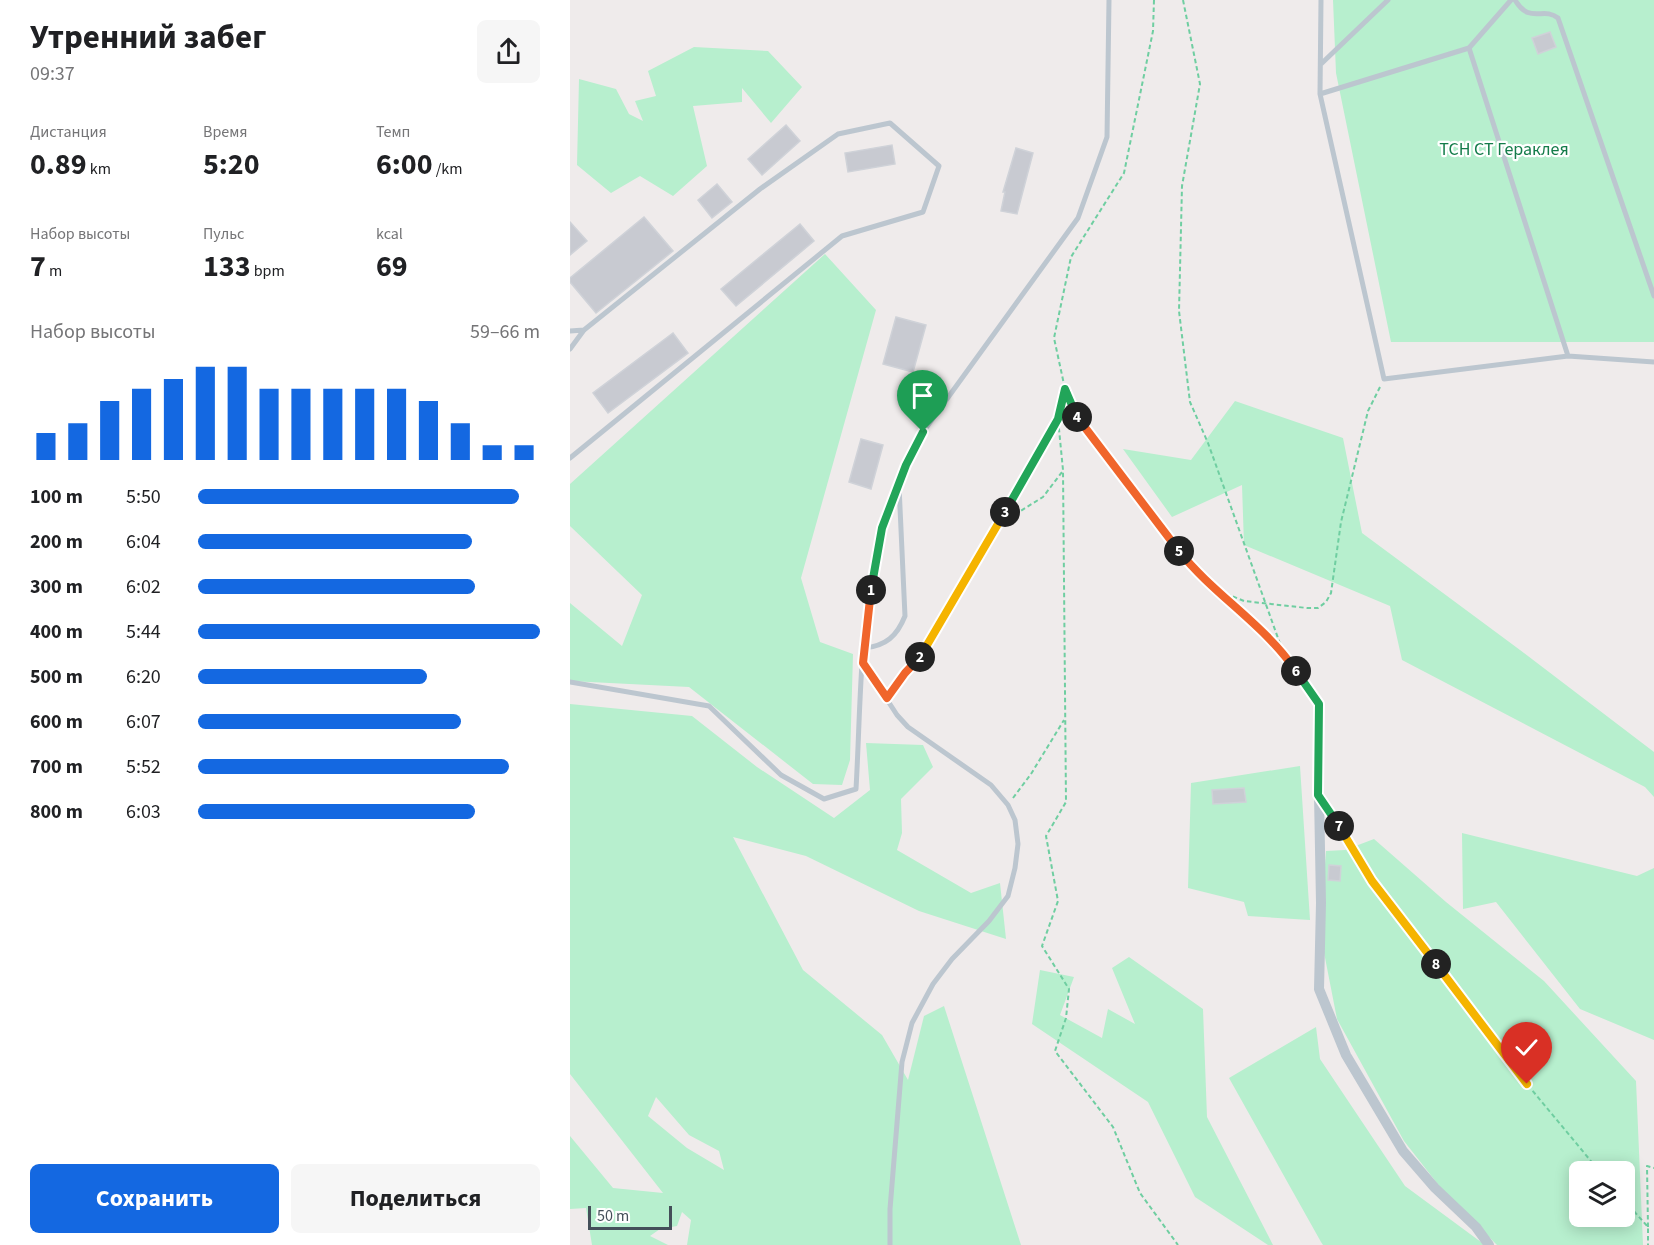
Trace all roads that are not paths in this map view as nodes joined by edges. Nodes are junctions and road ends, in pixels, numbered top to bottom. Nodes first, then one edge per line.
1 (1109, 0) edge
2 (1321, 0) edge
3 (1388, 0) edge
4 (1513, 0) edge
5 (1469, 48) junction
6 (1321, 64) junction
7 (1320, 94) junction
8 (1654, 296) edge
9 (584, 330) junction
10 (570, 331) edge
11 (570, 349) edge
12 (1568, 357) junction
13 (1654, 362) edge
14 (570, 459) edge
15 (899, 483) junction
16 (864, 648) junction
17 (863, 663) junction
18 (570, 682) edge
19 (1318, 795) road end
20 (890, 1245) edge
21 (1489, 1245) edge

1 - 15 lane
2 - 6 lane
3 - 6 lane
4 - 5 lane
4 - 8 lane
5 - 7 lane
5 - 12 lane
6 - 7 lane
7 - 12 lane
9 - 10 lane
9 - 11 lane
9 - 14 lane
12 - 13 lane
15 - 16 lane
15 - 16 lane
16 - 17 lane
17 - 18 lane
17 - 20 lane
19 - 21 street

